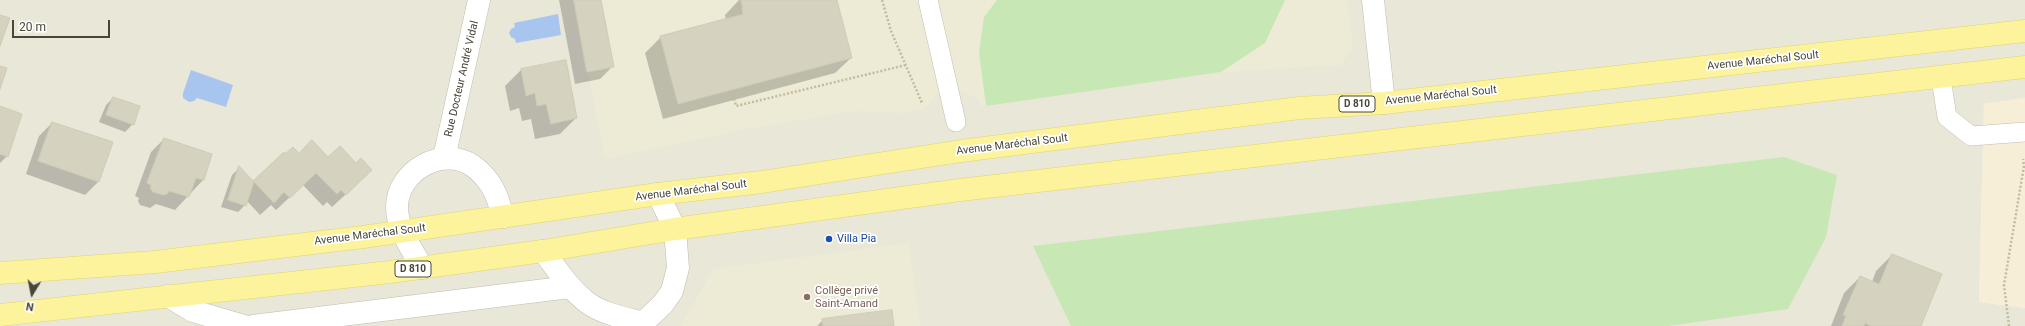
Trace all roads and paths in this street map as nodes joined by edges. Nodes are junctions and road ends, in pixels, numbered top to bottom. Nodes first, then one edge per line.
1 (479, 0) edge
2 (882, 0) edge
3 (928, 0) edge
4 (1372, 0) edge
5 (2025, 31) edge
6 (906, 64) junction
7 (2025, 67) edge
8 (1941, 78) junction
9 (732, 91) dead end
10 (1384, 103) junction
11 (956, 122) joint
12 (2023, 132) edge
13 (444, 158) junction
14 (658, 194) junction
15 (503, 217) junction
16 (675, 229) junction
17 (402, 232) junction
18 (543, 251) junction
19 (422, 268) junction
20 (0, 273) edge
21 (570, 287) junction
22 (168, 296) junction
23 (0, 315) edge
24 (644, 324) edge
25 (244, 326) edge
26 (253, 326) edge
27 (2009, 326) edge

1 - 13 street, Rue Docteur André Vidal
2 - 6 path
3 - 11 lane
4 - 10 street
5 - 10 main road, Avenue Maréchal Soult / D 810
6 - 9 path
6 - 11 path
7 - 8 main road, D 810
8 - 12 lane
8 - 16 main road, D 810
10 - 14 main road, Avenue Maréchal Soult / D 810
12 - 27 path
13 - 15 street
13 - 17 street
14 - 15 main road, Avenue Maréchal Soult / D 810
14 - 16 street
15 - 17 main road, Avenue Maréchal Soult / D 810
16 - 18 main road, D 810
16 - 24 street
17 - 19 street
17 - 20 main road, Avenue Maréchal Soult / D 810
18 - 19 main road, D 810
18 - 21 street
19 - 22 main road, D 810
21 - 24 street
21 - 26 street
22 - 23 main road, D 810
22 - 25 street

